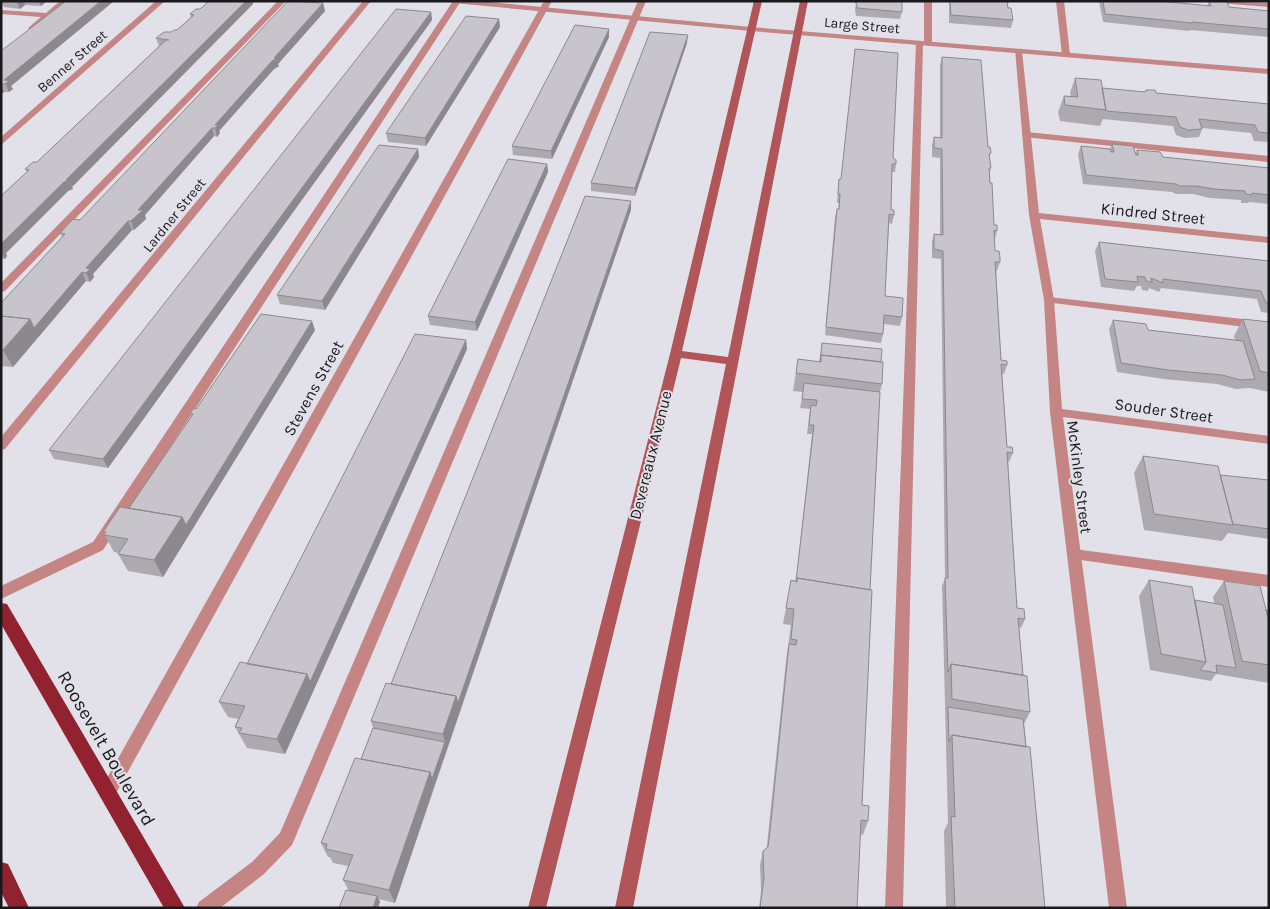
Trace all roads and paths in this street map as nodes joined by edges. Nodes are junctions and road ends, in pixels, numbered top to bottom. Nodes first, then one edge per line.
1 (65, 1) edge
2 (160, 1) edge
3 (282, 1) edge
4 (367, 1) edge
5 (456, 1) edge
6 (642, 1) edge
7 (758, 1) edge
8 (804, 1) edge
9 (928, 1) edge
10 (1060, 1) edge
11 (1217, 1) edge
12 (1247, 2) edge
13 (1269, 5) edge
14 (546, 6) edge
15 (1, 12) edge
16 (48, 15) junction
17 (635, 18) junction
18 (751, 29) junction
19 (28, 31) edge
20 (797, 33) junction
21 (923, 44) junction
22 (1018, 51) junction
23 (1066, 55) junction
24 (1269, 72) edge
25 (1026, 135) junction
26 (1, 142) edge
27 (1269, 159) edge
28 (1034, 215) junction
29 (1269, 240) edge
30 (1, 289) edge
31 (1049, 300) junction
32 (1269, 326) edge
33 (676, 354) junction
34 (731, 361) junction
35 (1056, 412) junction
36 (1269, 440) edge
37 (1, 446) edge
38 (1074, 554) junction
39 (1269, 581) edge
40 (1, 593) edge
41 (1, 609) edge
42 (108, 792) junction
43 (1, 871) edge
44 (19, 908) edge
45 (175, 908) edge
46 (205, 908) edge
47 (537, 908) edge
48 (624, 908) edge
49 (894, 908) edge
50 (1118, 908) edge

1 - 16 street
2 - 26 street, Benner Street
3 - 30 street
4 - 37 street, Lardner Street
5 - 14 street, Large Street
5 - 40 street
6 - 17 street
7 - 18 main road, Devereaux Avenue
8 - 20 main road
9 - 21 street
10 - 23 street
11 - 12 street
12 - 13 street
14 - 17 street, Large Street
14 - 42 street, Stevens Street
15 - 16 street
16 - 19 street
17 - 18 street, Large Street
17 - 46 street
18 - 20 street, Large Street
18 - 33 main road, Devereaux Avenue
20 - 21 street, Large Street
20 - 34 main road
21 - 22 street, Large Street
21 - 49 street
22 - 23 street, Large Street
22 - 25 street, McKinley Street
23 - 24 street, Large Street
25 - 27 street
25 - 28 street, McKinley Street
28 - 29 street, Kindred Street
28 - 31 street, McKinley Street
31 - 32 street
31 - 35 street, McKinley Street
33 - 34 main road
33 - 47 main road, Devereaux Avenue
34 - 48 main road
35 - 36 street, Souder Street
35 - 38 street, McKinley Street
38 - 39 street
38 - 50 street, McKinley Street
41 - 42 highway, Roosevelt Boulevard
42 - 45 highway, Roosevelt Boulevard
43 - 44 highway

